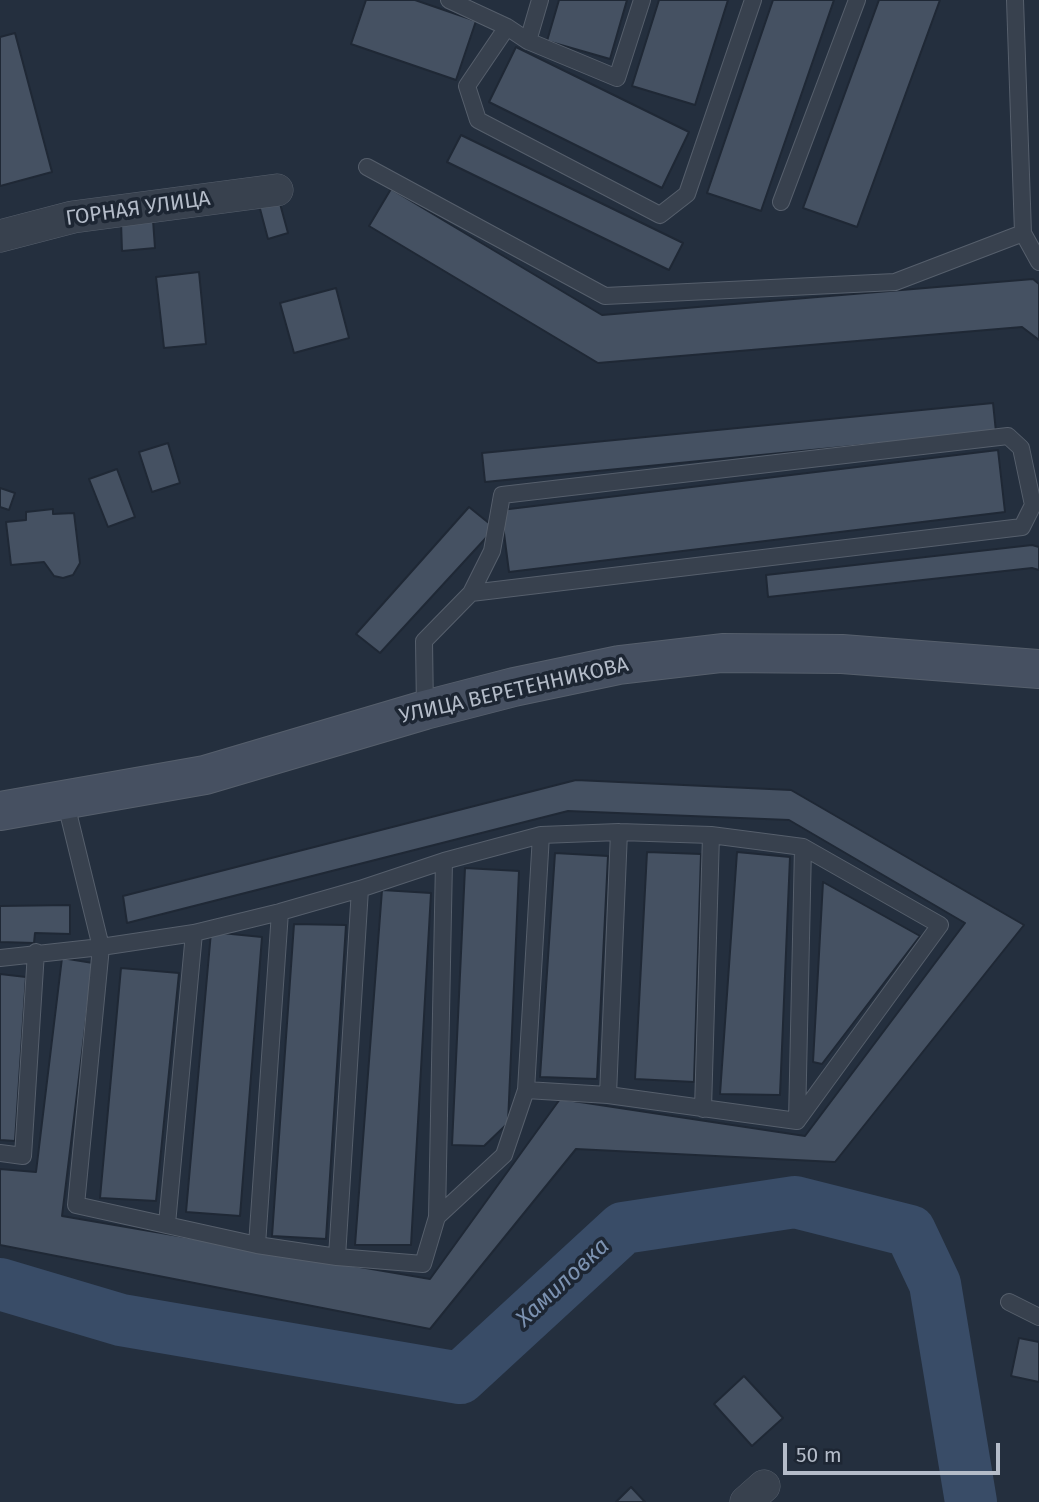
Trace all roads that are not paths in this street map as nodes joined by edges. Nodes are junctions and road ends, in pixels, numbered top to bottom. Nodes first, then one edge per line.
1 (449, 0) edge
2 (540, 0) edge
3 (642, 0) edge
4 (753, 0) edge
5 (857, 0) edge
6 (1014, 0) edge
7 (507, 27) junction
8 (528, 41) junction
9 (366, 167) dead end
10 (278, 190) dead end
11 (781, 202) dead end
12 (1023, 233) junction
13 (0, 236) edge
14 (1039, 262) edge
15 (471, 593) junction
16 (1039, 668) edge
17 (425, 710) junction
18 (65, 800) junction
19 (2, 810) edge
20 (619, 832) junction
21 (541, 835) junction
22 (711, 835) junction
23 (803, 847) junction
24 (444, 861) junction
25 (360, 889) junction
26 (280, 912) junction
27 (194, 933) junction
28 (101, 947) junction
29 (36, 952) junction
30 (0, 958) edge
31 (526, 1090) junction
32 (608, 1095) junction
33 (703, 1110) junction
34 (797, 1121) junction
35 (0, 1153) edge
36 (437, 1217) junction
37 (167, 1224) junction
38 (257, 1245) junction
39 (337, 1257) junction
40 (1009, 1302) dead end
41 (1039, 1317) edge

1 - 7 lane
2 - 8 lane
3 - 8 lane
4 - 7 lane
5 - 11 lane
6 - 12 lane
7 - 8 lane
9 - 12 lane
10 - 13 street, ГОРНАЯ УЛИЦА
12 - 14 lane
15 - 15 lane
15 - 17 lane
16 - 17 main road, УЛИЦА ВЕРЕТЕННИКОВА
17 - 18 main road, УЛИЦА ВЕРЕТЕННИКОВА
18 - 19 main road, УЛИЦА ВЕРЕТЕННИКОВА
18 - 28 lane
20 - 21 lane
20 - 22 lane
20 - 32 lane
21 - 24 lane
21 - 31 lane
22 - 23 lane
22 - 33 lane
23 - 34 lane
23 - 34 lane
24 - 25 lane
24 - 36 lane
25 - 26 lane
25 - 39 lane
26 - 27 lane
26 - 38 lane
27 - 28 lane
27 - 37 lane
28 - 29 lane
28 - 37 lane
29 - 30 lane
29 - 35 lane
31 - 32 lane
31 - 36 lane
32 - 33 lane
33 - 34 lane
36 - 39 lane
37 - 38 lane
38 - 39 lane
40 - 41 lane

